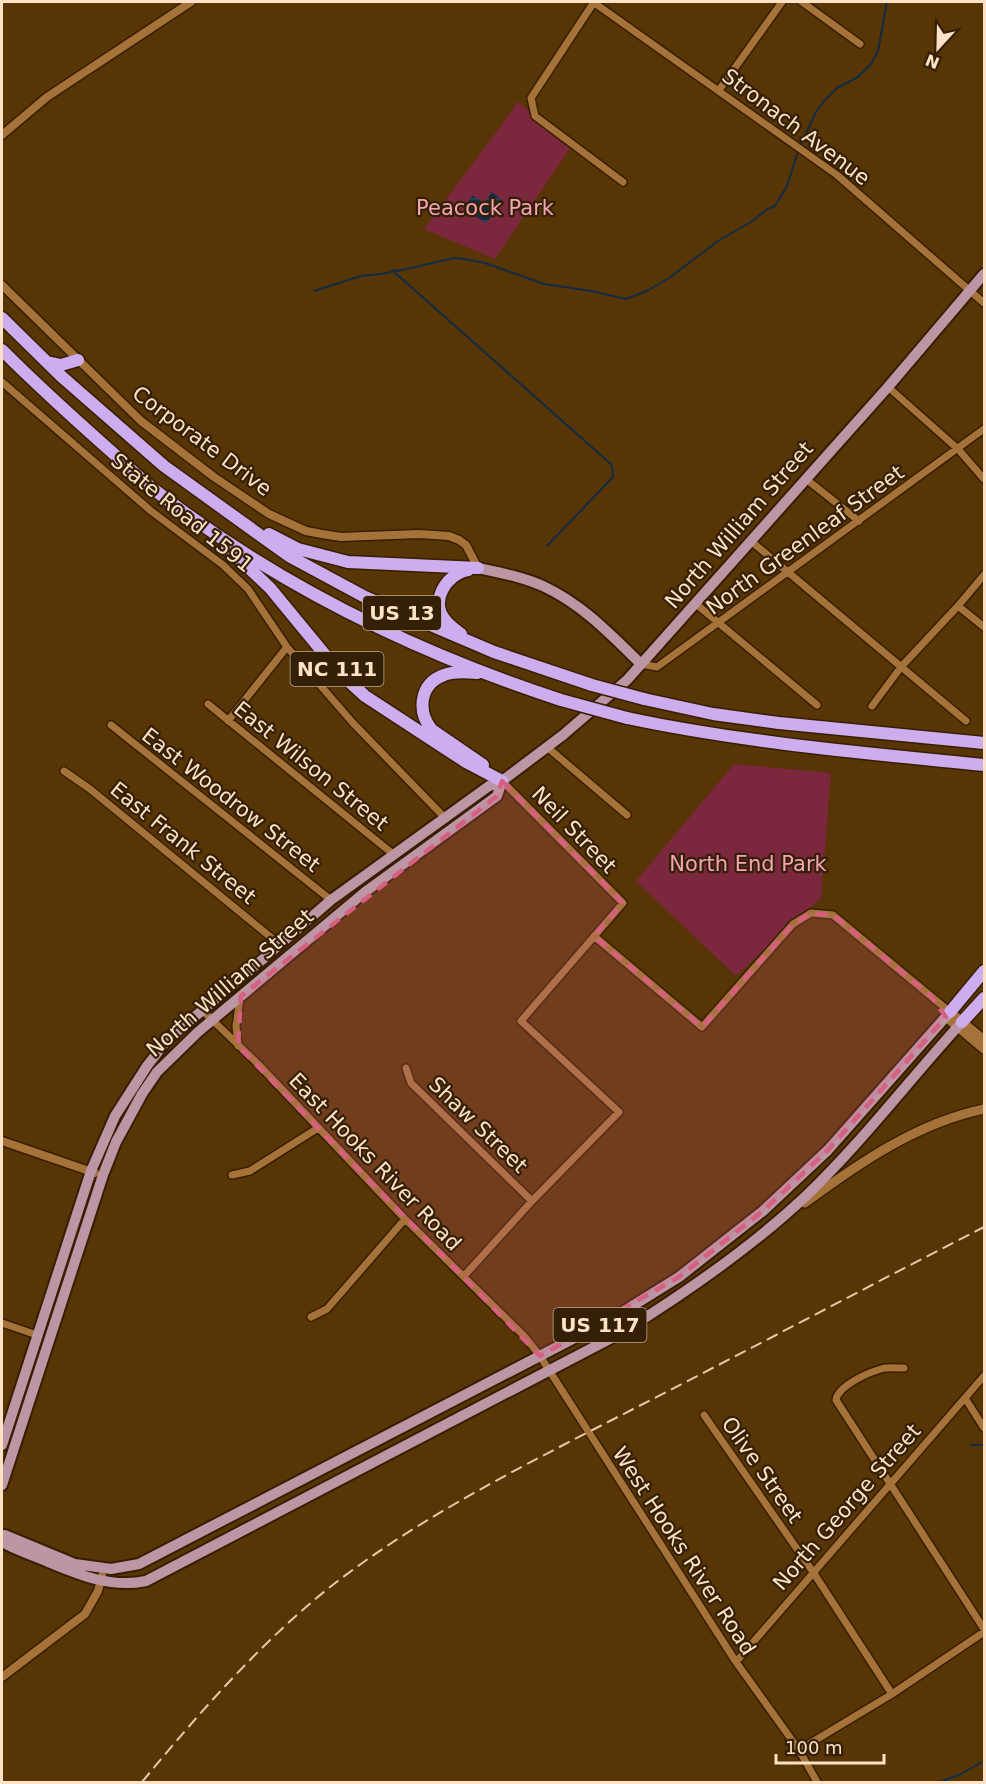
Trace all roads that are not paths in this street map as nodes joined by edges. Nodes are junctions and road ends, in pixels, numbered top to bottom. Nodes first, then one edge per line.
1 (191, 2) edge
2 (593, 2) edge
3 (782, 2) edge
4 (802, 2) edge
5 (860, 44) dead end
6 (719, 90) junction
7 (2, 135) edge
8 (623, 183) dead end
9 (984, 274) edge
10 (2, 285) edge
11 (971, 290) junction
12 (984, 303) edge
13 (2, 318) edge
14 (2, 350) edge
15 (78, 360) junction
16 (46, 362) junction
17 (2, 382) edge
18 (888, 387) junction
19 (77, 390) junction
20 (984, 429) edge
21 (958, 449) junction
22 (806, 479) junction
23 (984, 479) edge
24 (225, 511) junction
25 (859, 521) junction
26 (200, 523) junction
27 (752, 542) junction
28 (478, 568) junction
29 (787, 573) junction
30 (984, 575) edge
31 (696, 604) junction
32 (958, 606) junction
33 (719, 624) junction
34 (984, 627) edge
35 (287, 647) junction
36 (494, 652) junction
37 (641, 664) junction
38 (901, 667) junction
39 (507, 682) junction
40 (208, 704) dead end
41 (817, 705) dead end
42 (872, 706) dead end
43 (228, 721) junction
44 (966, 721) dead end
45 (111, 725) dead end
46 (984, 744) edge
47 (547, 747) junction
48 (984, 765) edge
49 (64, 771) dead end
50 (502, 781) junction
51 (627, 815) dead end
52 (446, 819) junction
53 (393, 854) junction
54 (331, 900) junction
55 (594, 936) junction
56 (279, 944) junction
57 (984, 971) edge
58 (241, 996) junction
59 (984, 998) edge
60 (202, 1010) junction
61 (948, 1014) junction
62 (212, 1020) junction
63 (960, 1024) junction
64 (984, 1040) edge
65 (238, 1046) junction
66 (984, 1049) edge
67 (406, 1068) dead end
68 (984, 1109) edge
69 (318, 1128) junction
70 (2, 1141) edge
71 (91, 1171) junction
72 (232, 1175) dead end
73 (103, 1176) junction
74 (532, 1201) junction
75 (405, 1219) junction
76 (771, 1227) junction
77 (464, 1276) junction
78 (679, 1277) junction
79 (688, 1291) junction
80 (311, 1317) dead end
81 (2, 1323) edge
82 (37, 1335) junction
83 (525, 1337) joint
84 (540, 1356) junction
85 (904, 1368) dead end
86 (549, 1371) junction
87 (984, 1376) edge
88 (965, 1398) junction
89 (704, 1415) dead end
90 (984, 1428) edge
91 (18, 1435) junction
92 (2, 1445) edge
93 (890, 1483) junction
94 (2, 1485) edge
95 (2, 1536) edge
96 (2, 1542) edge
97 (102, 1569) junction
98 (813, 1572) junction
99 (101, 1581) junction
100 (984, 1630) edge
101 (736, 1662) junction
102 (2, 1677) edge
103 (892, 1694) junction
104 (799, 1750) junction
105 (817, 1782) edge

1 - 7 street
2 - 6 street, Stronach Avenue
2 - 8 street
3 - 6 street
4 - 5 street
6 - 11 street, Stronach Avenue
9 - 11 main road, North William Street
10 - 15 street, Corporate Drive
11 - 12 street, Stronach Avenue
11 - 18 main road, North William Street
13 - 16 highway, US 13
14 - 26 highway, US 13
15 - 16 highway
15 - 19 highway
15 - 28 street, Corporate Drive
16 - 19 highway, US 13
17 - 35 street, State Road 1591
18 - 21 street
18 - 22 main road, North William Street
19 - 24 highway, US 13
20 - 21 street, North Greenleaf Street
21 - 23 street
21 - 25 street, North Greenleaf Street
22 - 25 street
22 - 27 main road, North William Street
24 - 28 highway
24 - 36 highway, US 13
25 - 29 street, North Greenleaf Street
26 - 39 highway, US 13
26 - 50 highway, NC 111
27 - 29 street
27 - 31 main road, North William Street
28 - 36 highway
28 - 37 main road
29 - 33 street, North Greenleaf Street
29 - 38 street
30 - 32 street
31 - 33 street
31 - 37 main road, North William Street
32 - 34 street
32 - 38 street
33 - 37 street, North Greenleaf Street
33 - 41 street
35 - 43 street
35 - 52 street, State Road 1591
36 - 46 highway, US 13, bridge
37 - 47 main road, North William Street
38 - 42 street
38 - 44 street
39 - 48 highway, US 13, bridge
39 - 50 highway
40 - 43 street, East Wilson Street
43 - 53 street, East Wilson Street
45 - 54 street, East Woodrow Street
47 - 50 main road, North William Street
47 - 51 street
49 - 56 street, East Frank Street
50 - 52 main road, North William Street
50 - 55 street, Neil Street
50 - 58 main road, North William Street
52 - 53 main road, North William Street
53 - 54 main road, North William Street
54 - 56 main road, North William Street
55 - 61 street
55 - 74 street
56 - 60 main road, North William Street
57 - 61 highway, US 117
58 - 62 main road, North William Street
58 - 65 street
59 - 63 highway, US 117
60 - 62 street, East Hooks River Road
60 - 71 main road, North William Street
61 - 63 main road
61 - 78 main road, US 117
62 - 65 street, East Hooks River Road
62 - 73 main road, North William Street
63 - 64 main road
63 - 66 main road
63 - 76 main road, US 117
65 - 69 street, East Hooks River Road
67 - 74 street, Shaw Street
68 - 76 main road
69 - 72 street
69 - 75 street, East Hooks River Road
70 - 71 street
71 - 73 street
71 - 82 main road, North William Street
73 - 91 main road, North William Street
74 - 77 street
75 - 77 street, East Hooks River Road
75 - 80 street
76 - 79 main road, US 117
77 - 83 street, East Hooks River Road
78 - 79 main road
78 - 84 main road, US 117
79 - 86 main road, US 117
81 - 82 street
82 - 91 main road
82 - 92 main road, North William Street
83 - 84 street, West Hooks River Road
84 - 86 street, West Hooks River Road
84 - 97 main road, US 117
85 - 93 street
86 - 99 main road, US 117
86 - 101 street, West Hooks River Road
87 - 88 street, North George Street
88 - 90 street
88 - 93 street, North George Street
89 - 98 street, Olive Street
91 - 94 main road, North William Street
93 - 98 street, North George Street
93 - 100 street
95 - 97 main road
96 - 99 main road
97 - 99 street
98 - 101 street, North George Street
98 - 103 street, Olive Street
99 - 102 street
100 - 103 street
101 - 104 street, West Hooks River Road
103 - 104 street
104 - 105 street, West Hooks River Road

